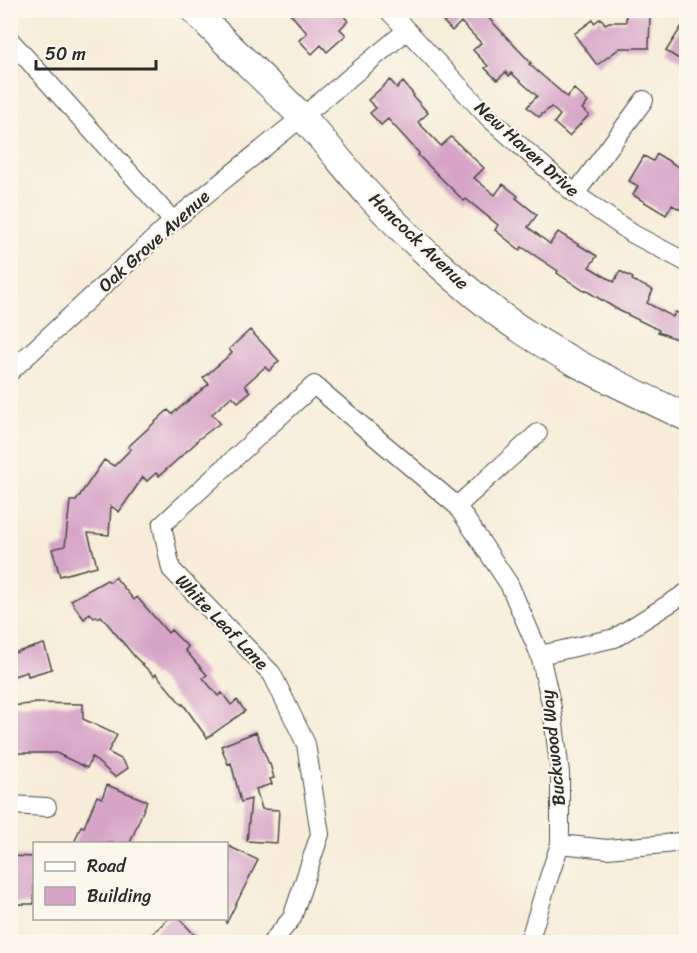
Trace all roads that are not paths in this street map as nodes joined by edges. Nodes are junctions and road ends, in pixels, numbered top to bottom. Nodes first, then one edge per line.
1 (194, 10) edge
2 (388, 10) edge
3 (406, 31) junction
4 (10, 40) edge
5 (644, 100) dead end
6 (302, 117) junction
7 (575, 194) junction
8 (173, 221) junction
9 (687, 262) edge
10 (10, 372) edge
11 (314, 386) joint
12 (687, 417) edge
13 (538, 433) dead end
14 (457, 506) junction
15 (687, 593) edge
16 (540, 655) junction
17 (10, 805) edge
18 (47, 807) dead end
19 (687, 841) edge
20 (560, 844) junction
21 (272, 942) edge
22 (529, 942) edge

1 - 6 main road, Hancock Avenue
2 - 3 street, New Haven Drive
3 - 6 street, Oak Grove Avenue
3 - 7 street, New Haven Drive
4 - 8 street
5 - 7 street
6 - 8 street, Oak Grove Avenue
6 - 12 main road, Hancock Avenue
7 - 9 street, New Haven Drive
8 - 10 street, Oak Grove Avenue
11 - 14 street, Buckwood Way
11 - 21 street, White Leaf Lane
13 - 14 street
14 - 16 street, Buckwood Way
15 - 16 street
16 - 20 street, Buckwood Way
17 - 18 street
19 - 20 street
20 - 22 street, Buckwood Way

